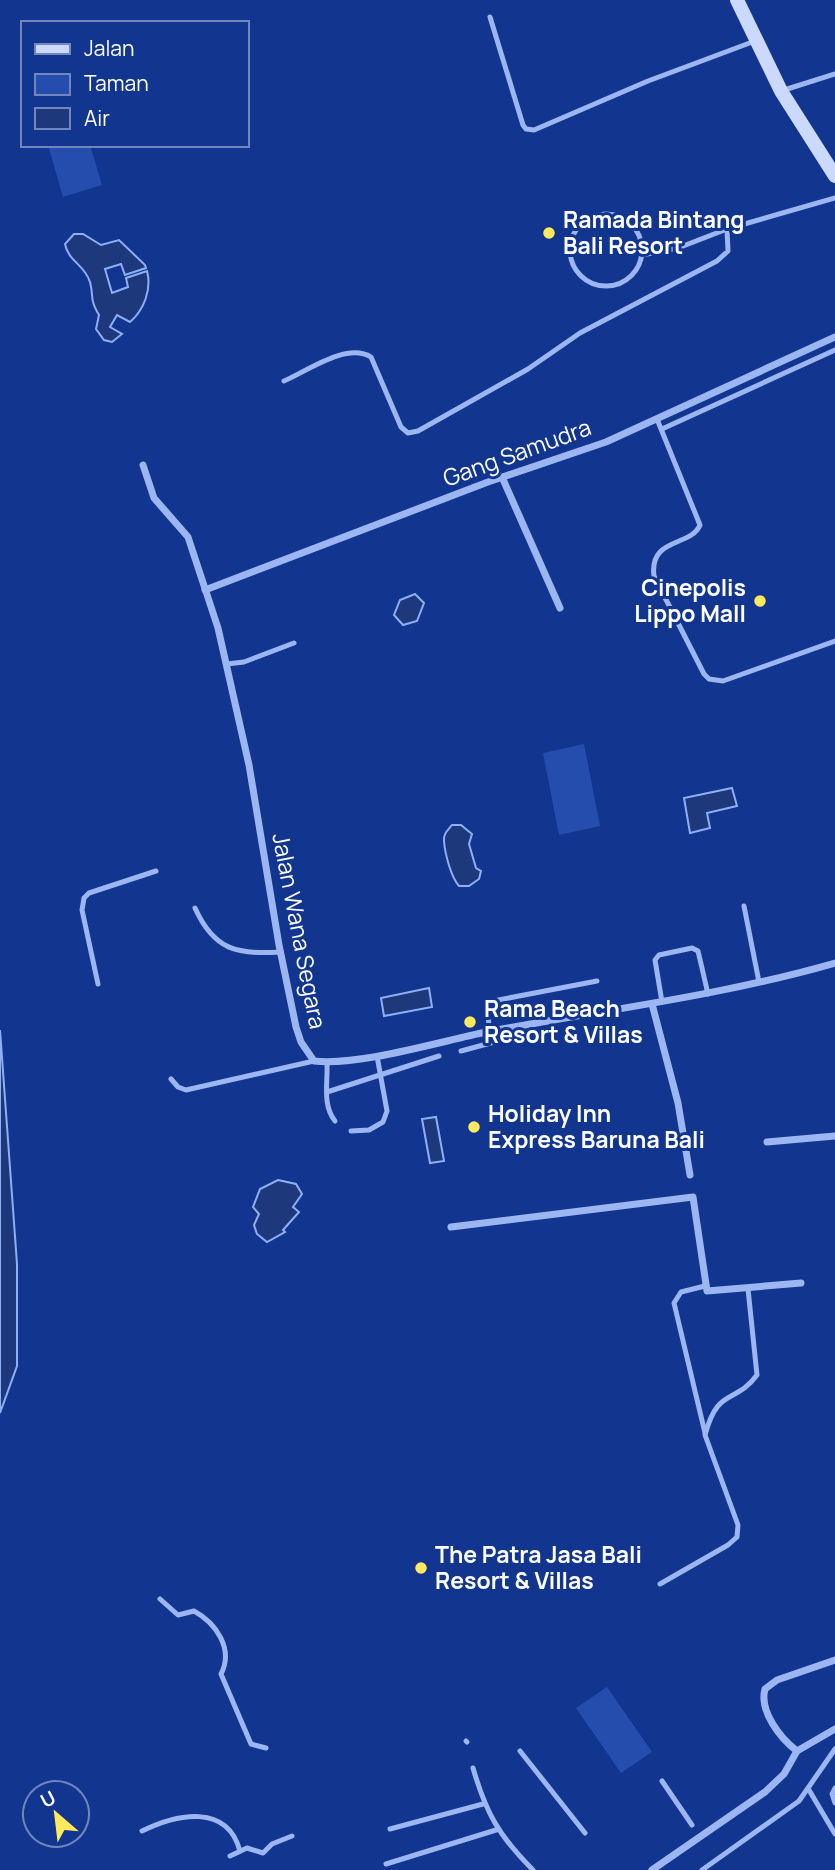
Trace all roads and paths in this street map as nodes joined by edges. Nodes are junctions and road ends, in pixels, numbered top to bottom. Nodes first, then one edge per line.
1 (737, 0) edge
2 (490, 18) dead end
3 (755, 41) junction
4 (835, 74) edge
5 (781, 91) junction
6 (834, 171) edge
7 (835, 198) edge
8 (727, 229) junction
9 (642, 255) junction
10 (835, 337) edge
11 (835, 350) edge
12 (284, 381) dead end
13 (657, 419) junction
14 (662, 429) junction
15 (144, 465) dead end
16 (502, 477) junction
17 (205, 590) junction
18 (560, 608) dead end
19 (835, 641) edge
20 (294, 643) dead end
21 (227, 664) junction
22 (156, 871) dead end
23 (744, 906) dead end
24 (195, 908) dead end
25 (280, 952) junction
26 (835, 963) edge
27 (597, 981) dead end
28 (759, 982) junction
29 (98, 984) dead end
30 (708, 994) junction
31 (662, 1002) junction
32 (652, 1004) junction
33 (504, 1029) junction
34 (490, 1032) junction
35 (461, 1051) dead end
36 (377, 1054) junction
37 (439, 1056) dead end
38 (314, 1061) junction
39 (327, 1063) junction
40 (381, 1076) junction
41 (171, 1079) dead end
42 (327, 1092) junction
43 (335, 1121) dead end
44 (351, 1131) dead end
45 (835, 1136) edge
46 (767, 1142) dead end
47 (690, 1175) dead end
48 (450, 1227) dead end
49 (801, 1283) dead end
50 (705, 1286) junction
51 (748, 1289) junction
52 (705, 1434) junction
53 (660, 1584) dead end
54 (160, 1599) dead end
55 (835, 1660) edge
56 (835, 1729) edge
57 (266, 1748) dead end
58 (835, 1749) edge
59 (520, 1751) dead end
60 (797, 1751) junction
61 (473, 1768) dead end
62 (662, 1781) dead end
63 (835, 1788) edge
64 (810, 1790) junction
65 (835, 1803) edge
66 (483, 1804) junction
67 (692, 1825) dead end
68 (390, 1829) dead end
69 (496, 1830) junction
70 (142, 1831) dead end
71 (585, 1833) dead end
72 (835, 1834) edge
73 (292, 1836) dead end
74 (240, 1851) junction
75 (230, 1856) dead end
76 (386, 1864) dead end
77 (533, 1870) edge
78 (652, 1870) edge
79 (702, 1870) edge

1 - 3 main road
2 - 3 lane
3 - 5 main road
4 - 5 lane
5 - 6 main road
7 - 8 lane
8 - 9 lane
8 - 12 lane
9 - 9 lane
10 - 13 street, Gang Samudra
11 - 14 lane
13 - 14 lane
13 - 16 street, Gang Samudra
14 - 19 lane
15 - 17 street, Jalan Wana Segara
16 - 17 street, Gang Samudra
16 - 18 street
17 - 21 street, Jalan Wana Segara
20 - 21 lane
21 - 25 street, Jalan Wana Segara
22 - 29 lane
23 - 28 lane
24 - 25 lane
25 - 38 street, Jalan Wana Segara
26 - 28 street, Jalan Wana Segara
27 - 34 lane
28 - 30 street, Jalan Wana Segara
30 - 31 street, Jalan Wana Segara
30 - 31 lane
31 - 32 street, Jalan Wana Segara
32 - 33 street, Jalan Wana Segara
32 - 47 street
33 - 34 street, Jalan Wana Segara
33 - 35 lane
34 - 36 street, Jalan Wana Segara
36 - 39 street, Jalan Wana Segara
36 - 40 lane
37 - 40 lane
38 - 39 street, Jalan Wana Segara
38 - 41 lane
39 - 42 lane
40 - 42 lane
40 - 44 lane
42 - 43 lane
45 - 46 street
48 - 50 street
49 - 51 street
50 - 51 street
50 - 52 lane
51 - 52 lane
52 - 53 lane
54 - 57 lane
55 - 60 street
56 - 60 street
58 - 64 lane
59 - 71 lane
60 - 78 street
61 - 66 lane
62 - 67 lane
63 - 65 lane
64 - 72 lane
64 - 79 lane
66 - 68 lane
66 - 69 lane
69 - 76 lane
69 - 77 lane
70 - 74 lane
73 - 74 lane
74 - 75 lane

